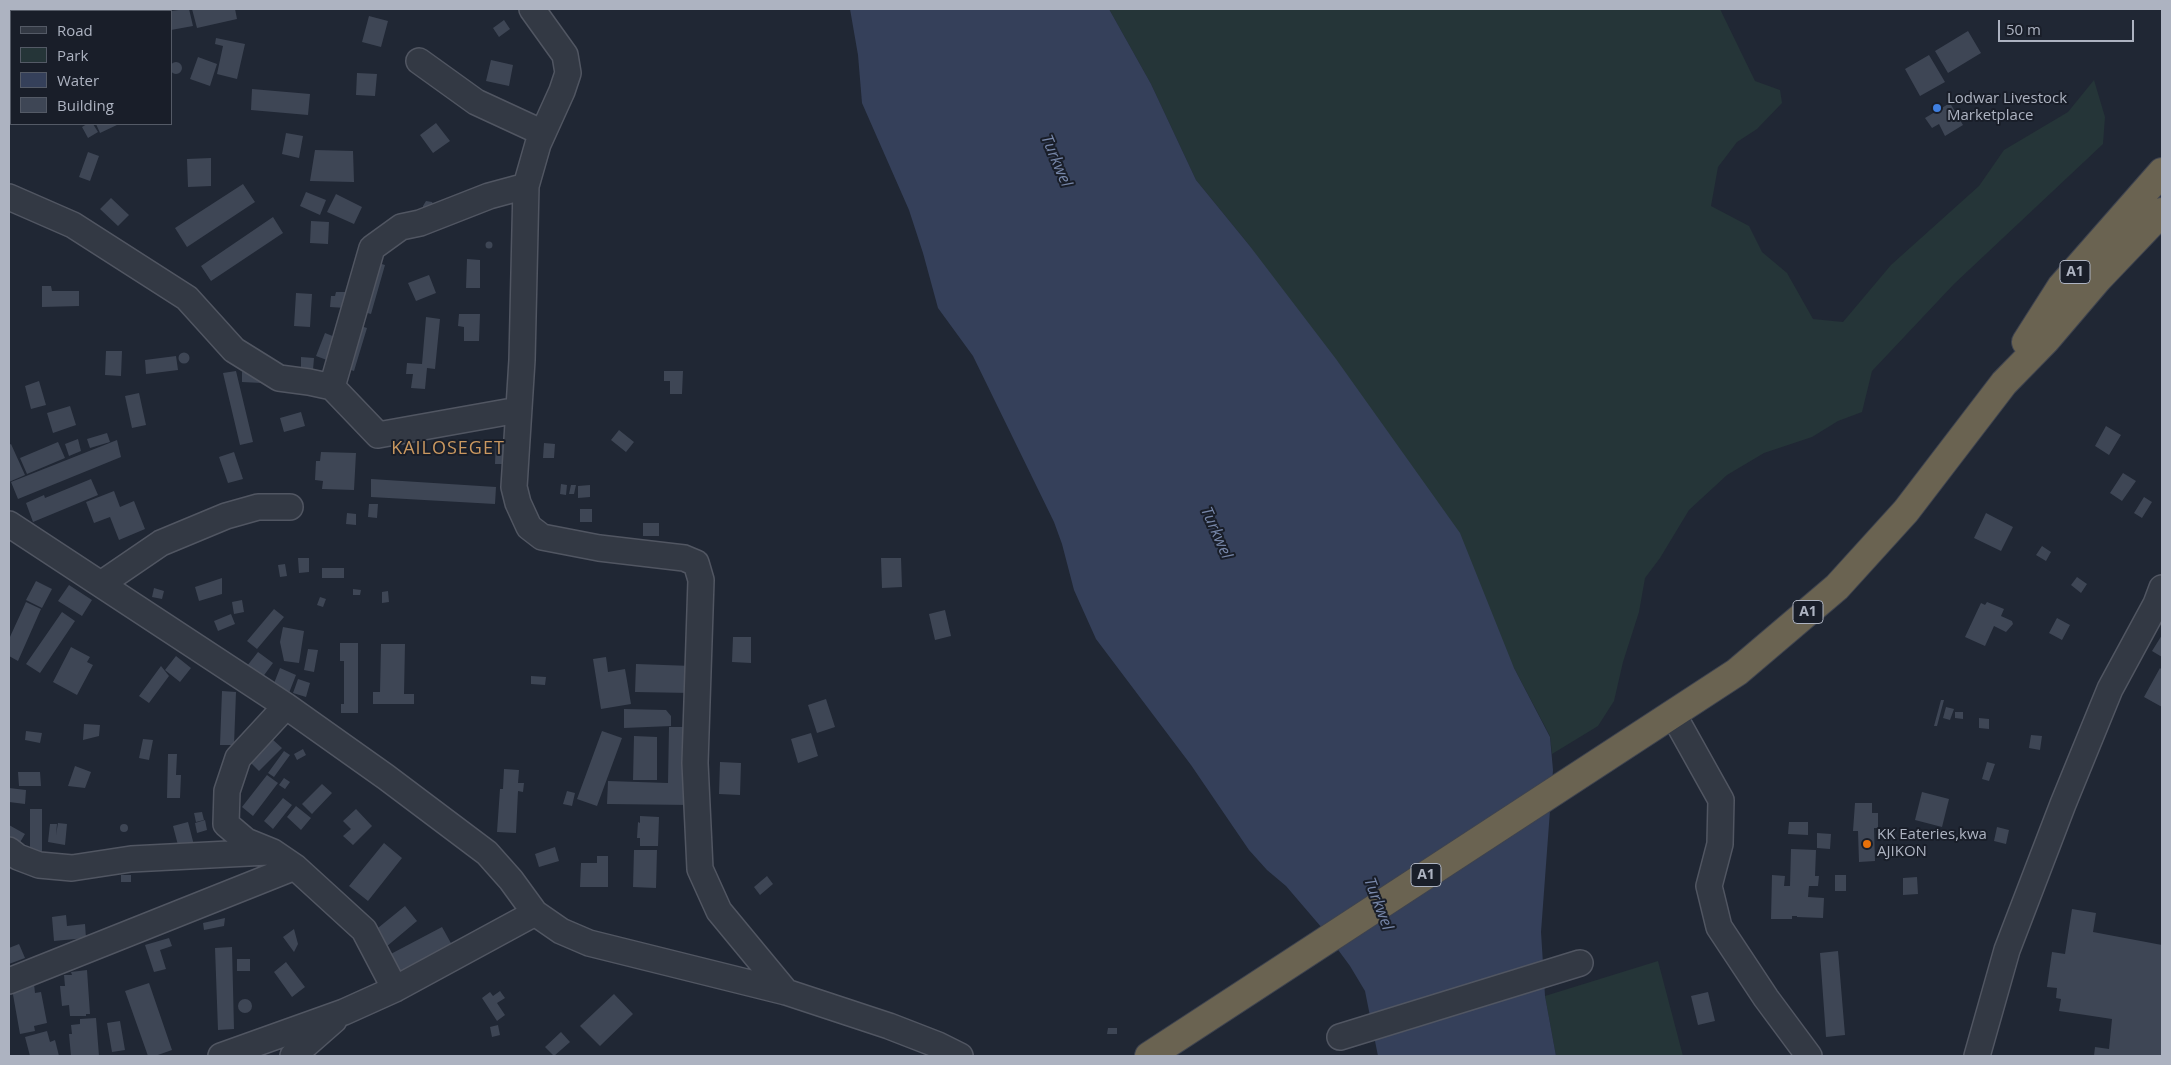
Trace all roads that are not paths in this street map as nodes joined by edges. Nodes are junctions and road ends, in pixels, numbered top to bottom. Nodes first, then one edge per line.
1 (532, 9) edge
2 (419, 61) dead end
3 (543, 132) junction
4 (2162, 172) edge
5 (526, 186) junction
6 (9, 197) edge
7 (2162, 212) edge
8 (2004, 383) junction
9 (332, 387) junction
10 (518, 410) junction
11 (290, 507) dead end
12 (9, 524) edge
13 (101, 584) junction
14 (2162, 588) edge
15 (286, 706) junction
16 (1673, 714) junction
17 (9, 850) edge
18 (274, 852) junction
19 (295, 867) junction
20 (535, 913) junction
21 (1580, 963) dead end
22 (9, 981) edge
23 (395, 989) junction
24 (786, 992) junction
25 (344, 1012) junction
26 (1340, 1037) dead end
27 (221, 1056) edge
28 (293, 1056) edge
29 (960, 1056) edge
30 (1149, 1056) edge
31 (1809, 1056) edge
32 (1977, 1056) edge

1 - 3 street
2 - 3 street
3 - 5 street
4 - 8 highway, A1
5 - 9 street
5 - 10 street
6 - 9 street
7 - 8 highway, A1
8 - 16 highway, A1
9 - 10 street
10 - 24 street
11 - 13 street
12 - 13 street
13 - 15 street
14 - 32 street
15 - 18 street
15 - 20 street
16 - 30 highway, A1
16 - 31 street
17 - 18 street
18 - 19 street
19 - 22 street
19 - 23 street
20 - 23 street
20 - 24 street
21 - 26 street
23 - 25 street
24 - 29 street
25 - 27 street
25 - 28 street

